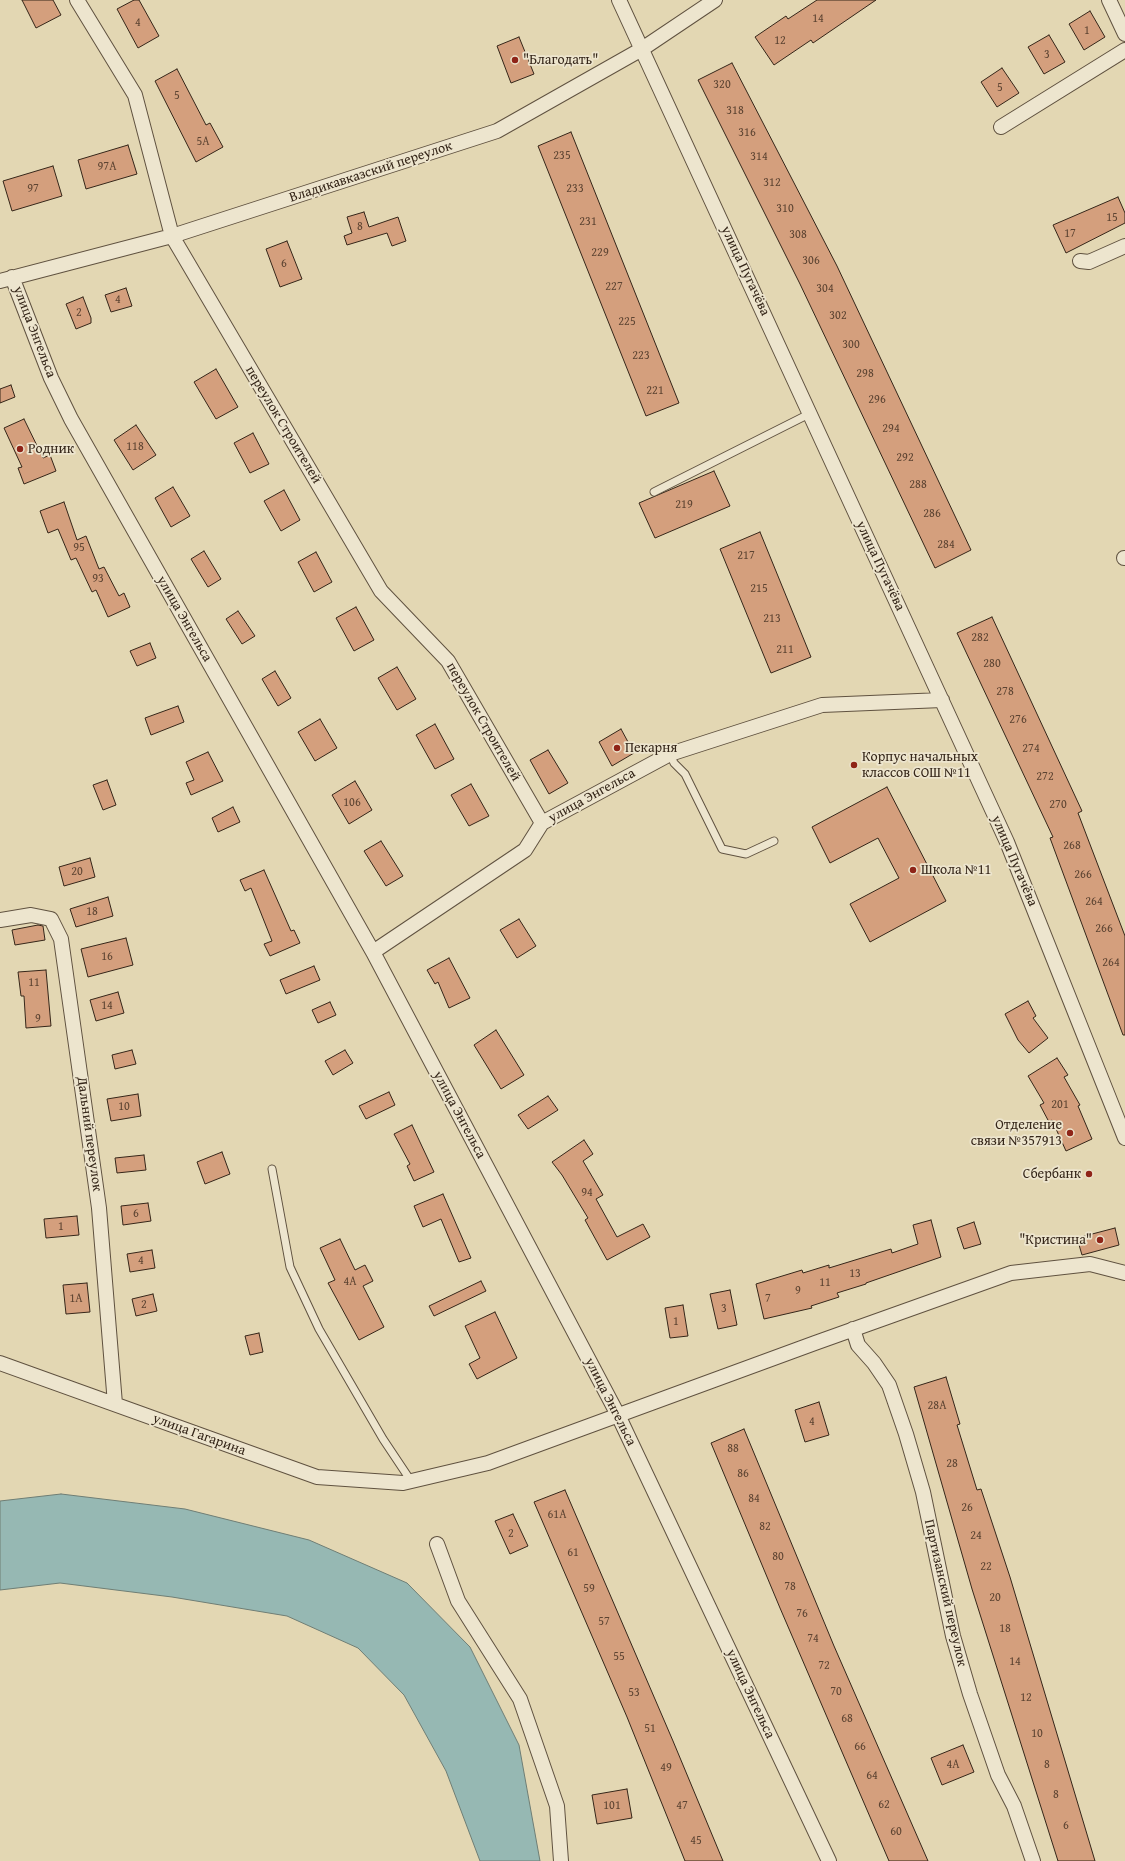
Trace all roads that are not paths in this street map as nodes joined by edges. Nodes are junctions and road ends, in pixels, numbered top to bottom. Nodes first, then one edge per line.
1 (77, 0) edge
2 (619, 0) edge
3 (715, 0) edge
4 (1109, 0) edge
5 (1125, 34) edge
6 (642, 49) junction
7 (1125, 50) edge
8 (1002, 127) dead end
9 (172, 236) junction
10 (1125, 246) edge
11 (1080, 261) dead end
12 (6, 279) edge
13 (810, 413) junction
14 (654, 492) dead end
15 (942, 700) junction
16 (670, 754) junction
17 (542, 823) junction
18 (774, 841) dead end
19 (0, 920) edge
20 (373, 952) junction
21 (1125, 1138) edge
22 (272, 1169) dead end
23 (1125, 1273) edge
24 (853, 1329) junction
25 (0, 1363) edge
26 (115, 1404) junction
27 (618, 1415) junction
28 (407, 1482) junction
29 (437, 1544) dead end
30 (561, 1861) edge
31 (829, 1861) edge
32 (1033, 1861) edge

1 - 9 street, переулок Строителей
2 - 6 street, улица Пугачёва
3 - 6 street, Владикавказский переулок
4 - 5 street
6 - 9 street, Владикавказский переулок
6 - 13 street, улица Пугачёва
7 - 8 street
9 - 12 street, Владикавказский переулок
9 - 17 street, переулок Строителей
10 - 11 street
12 - 20 street, улица Энгельса
13 - 14 lane
13 - 15 street, улица Пугачёва
15 - 16 street, улица Энгельса
15 - 21 street, улица Пугачёва
16 - 17 street, улица Энгельса
16 - 18 lane
17 - 20 street, улица Энгельса
19 - 26 street, Дальний переулок
20 - 27 street, улица Энгельса
22 - 28 lane
23 - 24 street
24 - 27 street
24 - 32 street, Партизанский переулок
25 - 26 street, улица Гагарина
26 - 28 street, улица Гагарина
27 - 28 street
27 - 31 street, улица Энгельса
29 - 30 street

